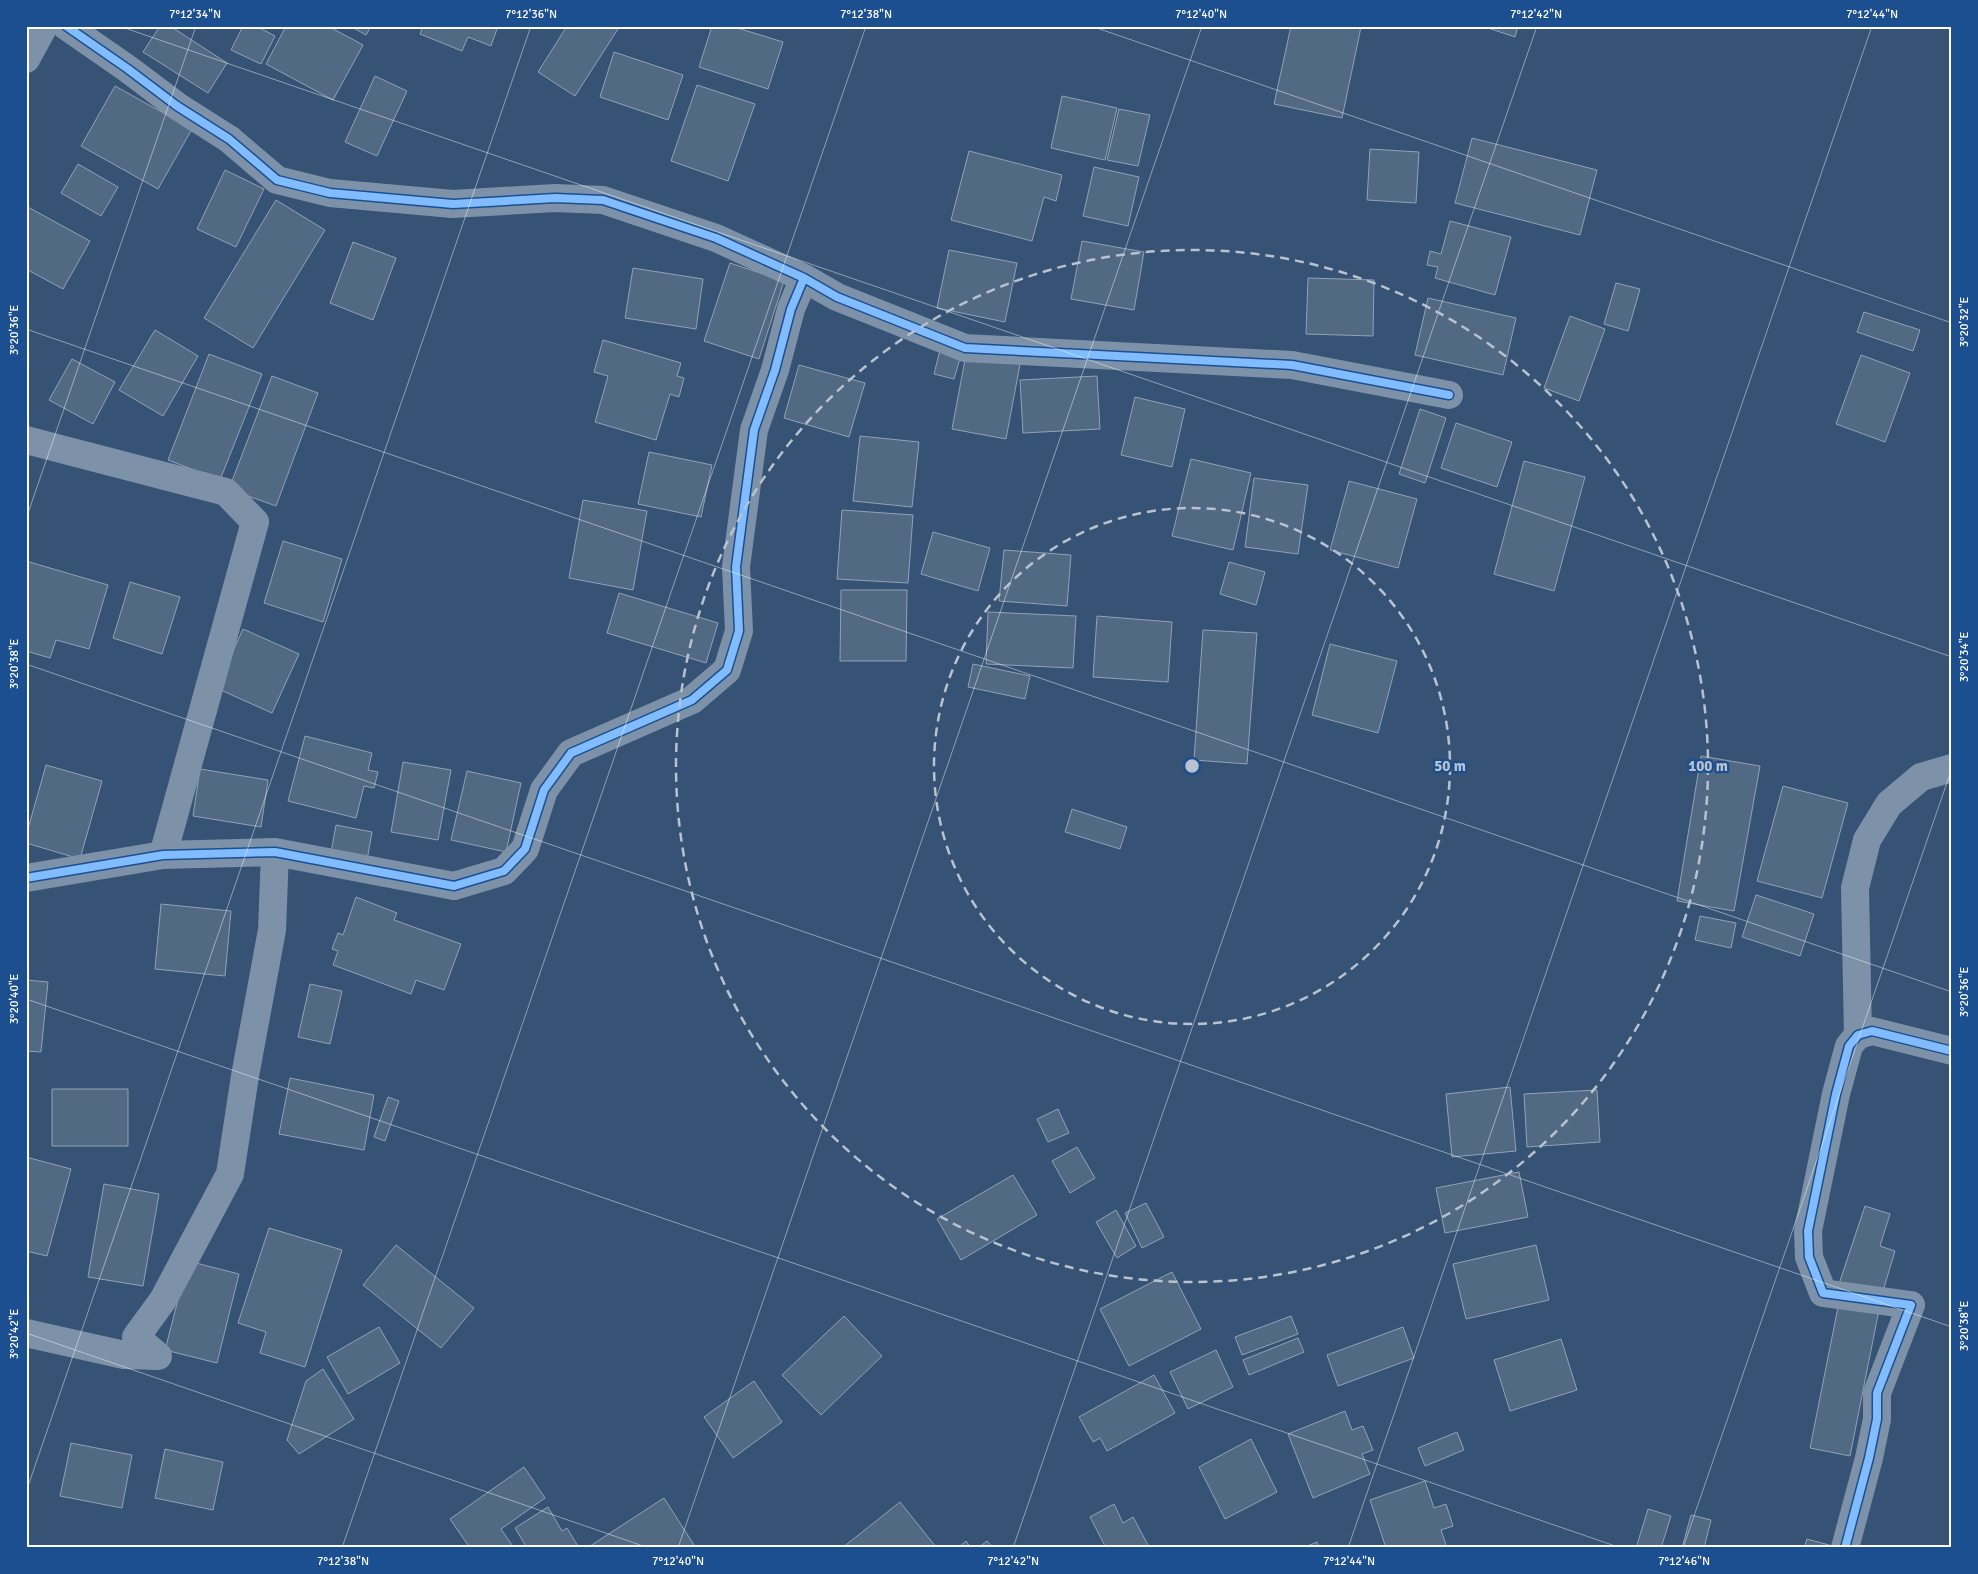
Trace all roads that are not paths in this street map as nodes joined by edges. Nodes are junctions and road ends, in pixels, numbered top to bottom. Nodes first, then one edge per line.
1 (44, 26) edge
2 (66, 26) edge
3 (26, 59) edge
4 (804, 278) junction
5 (1449, 395) dead end
6 (26, 440) edge
7 (1952, 768) edge
8 (275, 852) junction
9 (163, 854) junction
10 (26, 878) edge
11 (1858, 1035) junction
12 (1952, 1051) edge
13 (26, 1333) edge
14 (1845, 1548) edge

1 - 3 street
2 - 4 street
4 - 5 street
4 - 8 street
6 - 9 street
7 - 11 street
8 - 9 street
8 - 13 street
9 - 10 street
11 - 12 street
11 - 14 street

